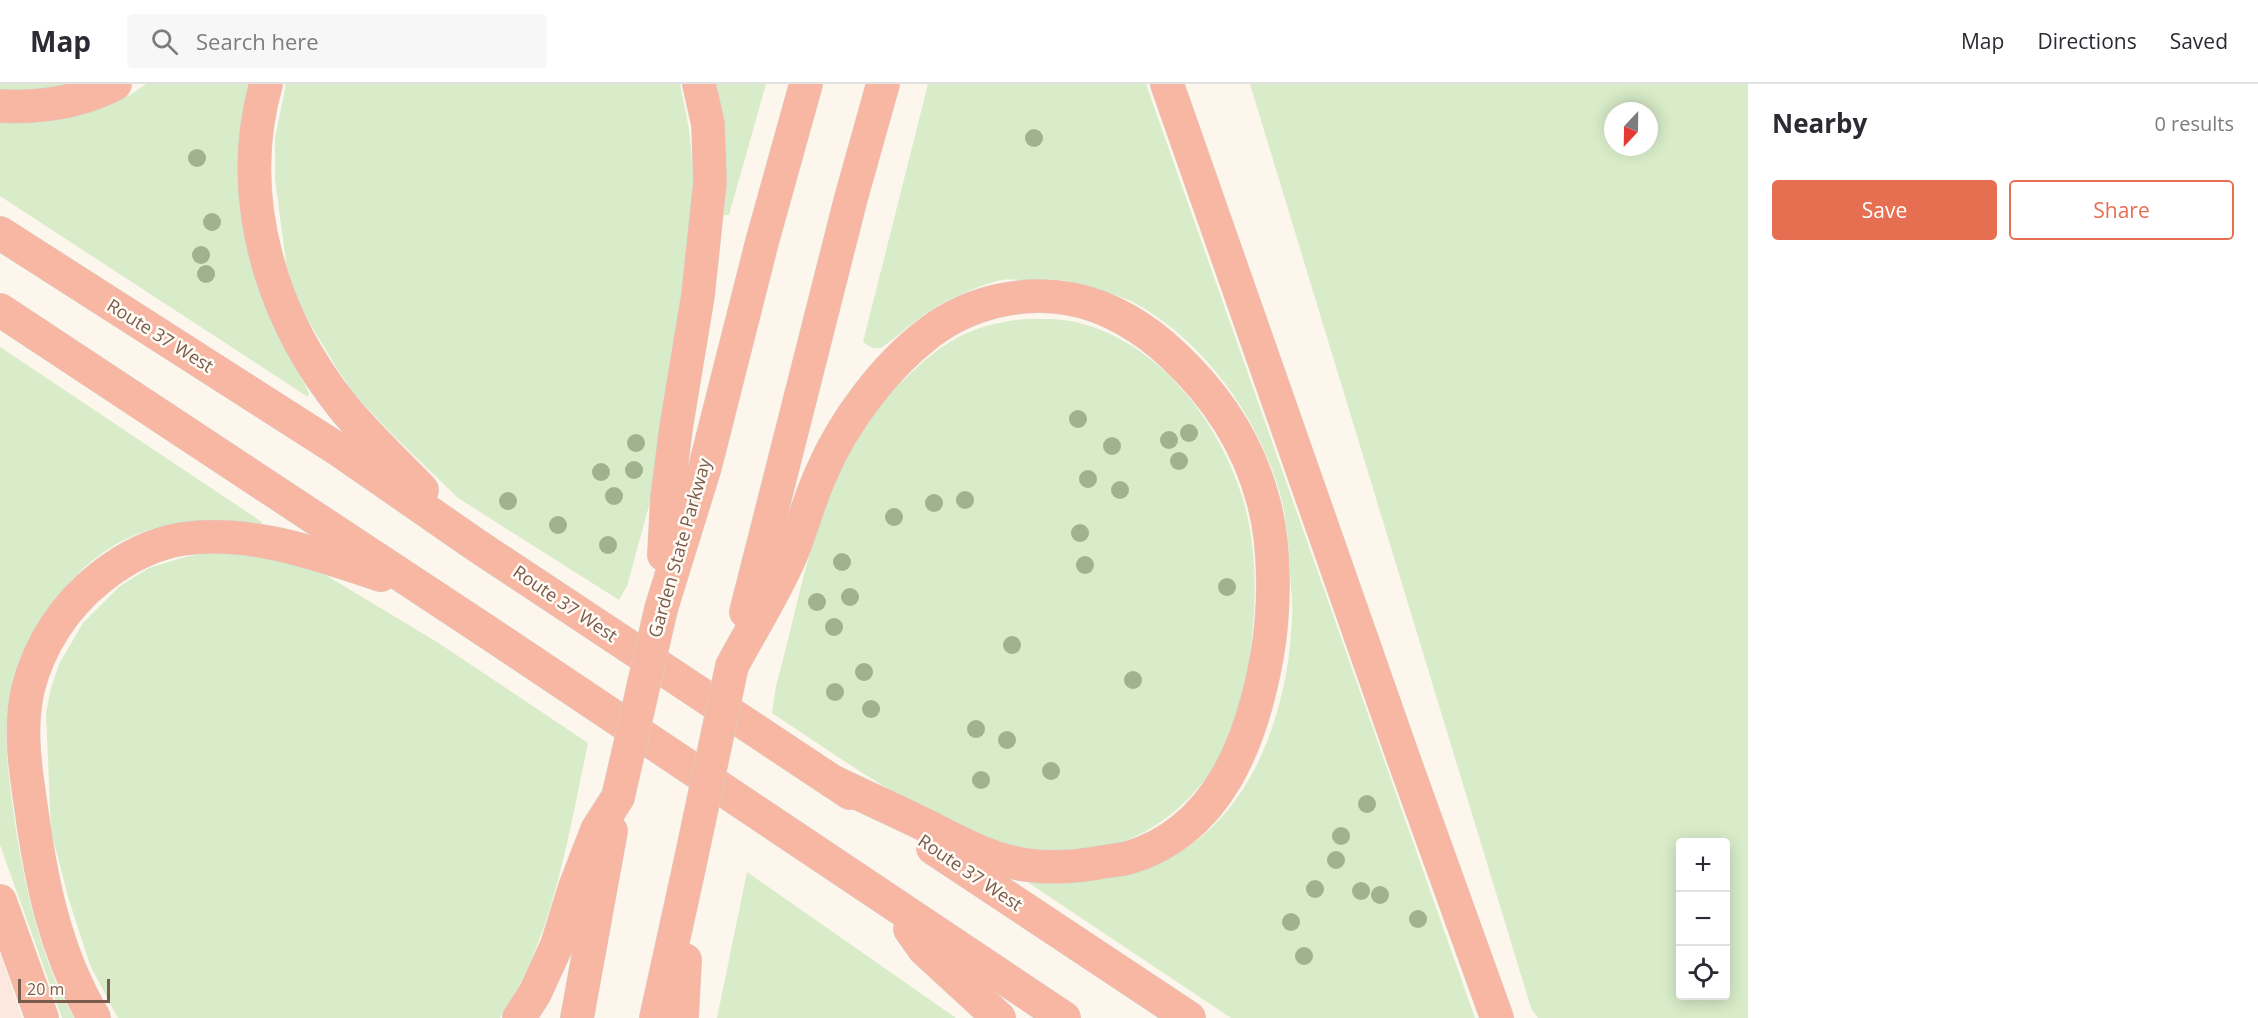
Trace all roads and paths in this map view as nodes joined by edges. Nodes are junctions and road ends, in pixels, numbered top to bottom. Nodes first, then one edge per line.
1 (115, 84) edge
2 (266, 84) edge
3 (699, 84) edge
4 (806, 84) edge
5 (883, 84) edge
6 (1167, 84) edge
7 (0, 106) edge
8 (0, 232) edge
9 (0, 310) edge
10 (476, 545) junction
11 (420, 587) junction
12 (661, 609) junction
13 (732, 666) junction
14 (832, 781) junction
15 (618, 797) junction
16 (689, 868) junction
17 (0, 901) edge
18 (889, 901) junction
19 (42, 1018) edge
20 (94, 1018) edge
21 (519, 1018) edge
22 (577, 1018) edge
23 (656, 1018) edge
24 (682, 1018) edge
25 (999, 1018) edge
26 (1064, 1018) edge
27 (1189, 1018) edge
28 (1497, 1018) edge

1 - 7 highway
2 - 10 highway
3 - 12 highway
4 - 12 highway, Garden State Parkway
5 - 13 highway
6 - 28 highway
8 - 10 highway, Route 37 West
9 - 11 highway
10 - 14 highway, Route 37 West
11 - 18 highway
11 - 20 highway
12 - 15 highway, Garden State Parkway, bridge
13 - 14 highway
13 - 16 highway, bridge
14 - 27 highway, Route 37 West
15 - 21 highway
15 - 22 highway, Garden State Parkway
16 - 23 highway
16 - 24 highway
17 - 19 highway
18 - 25 highway
18 - 26 highway

